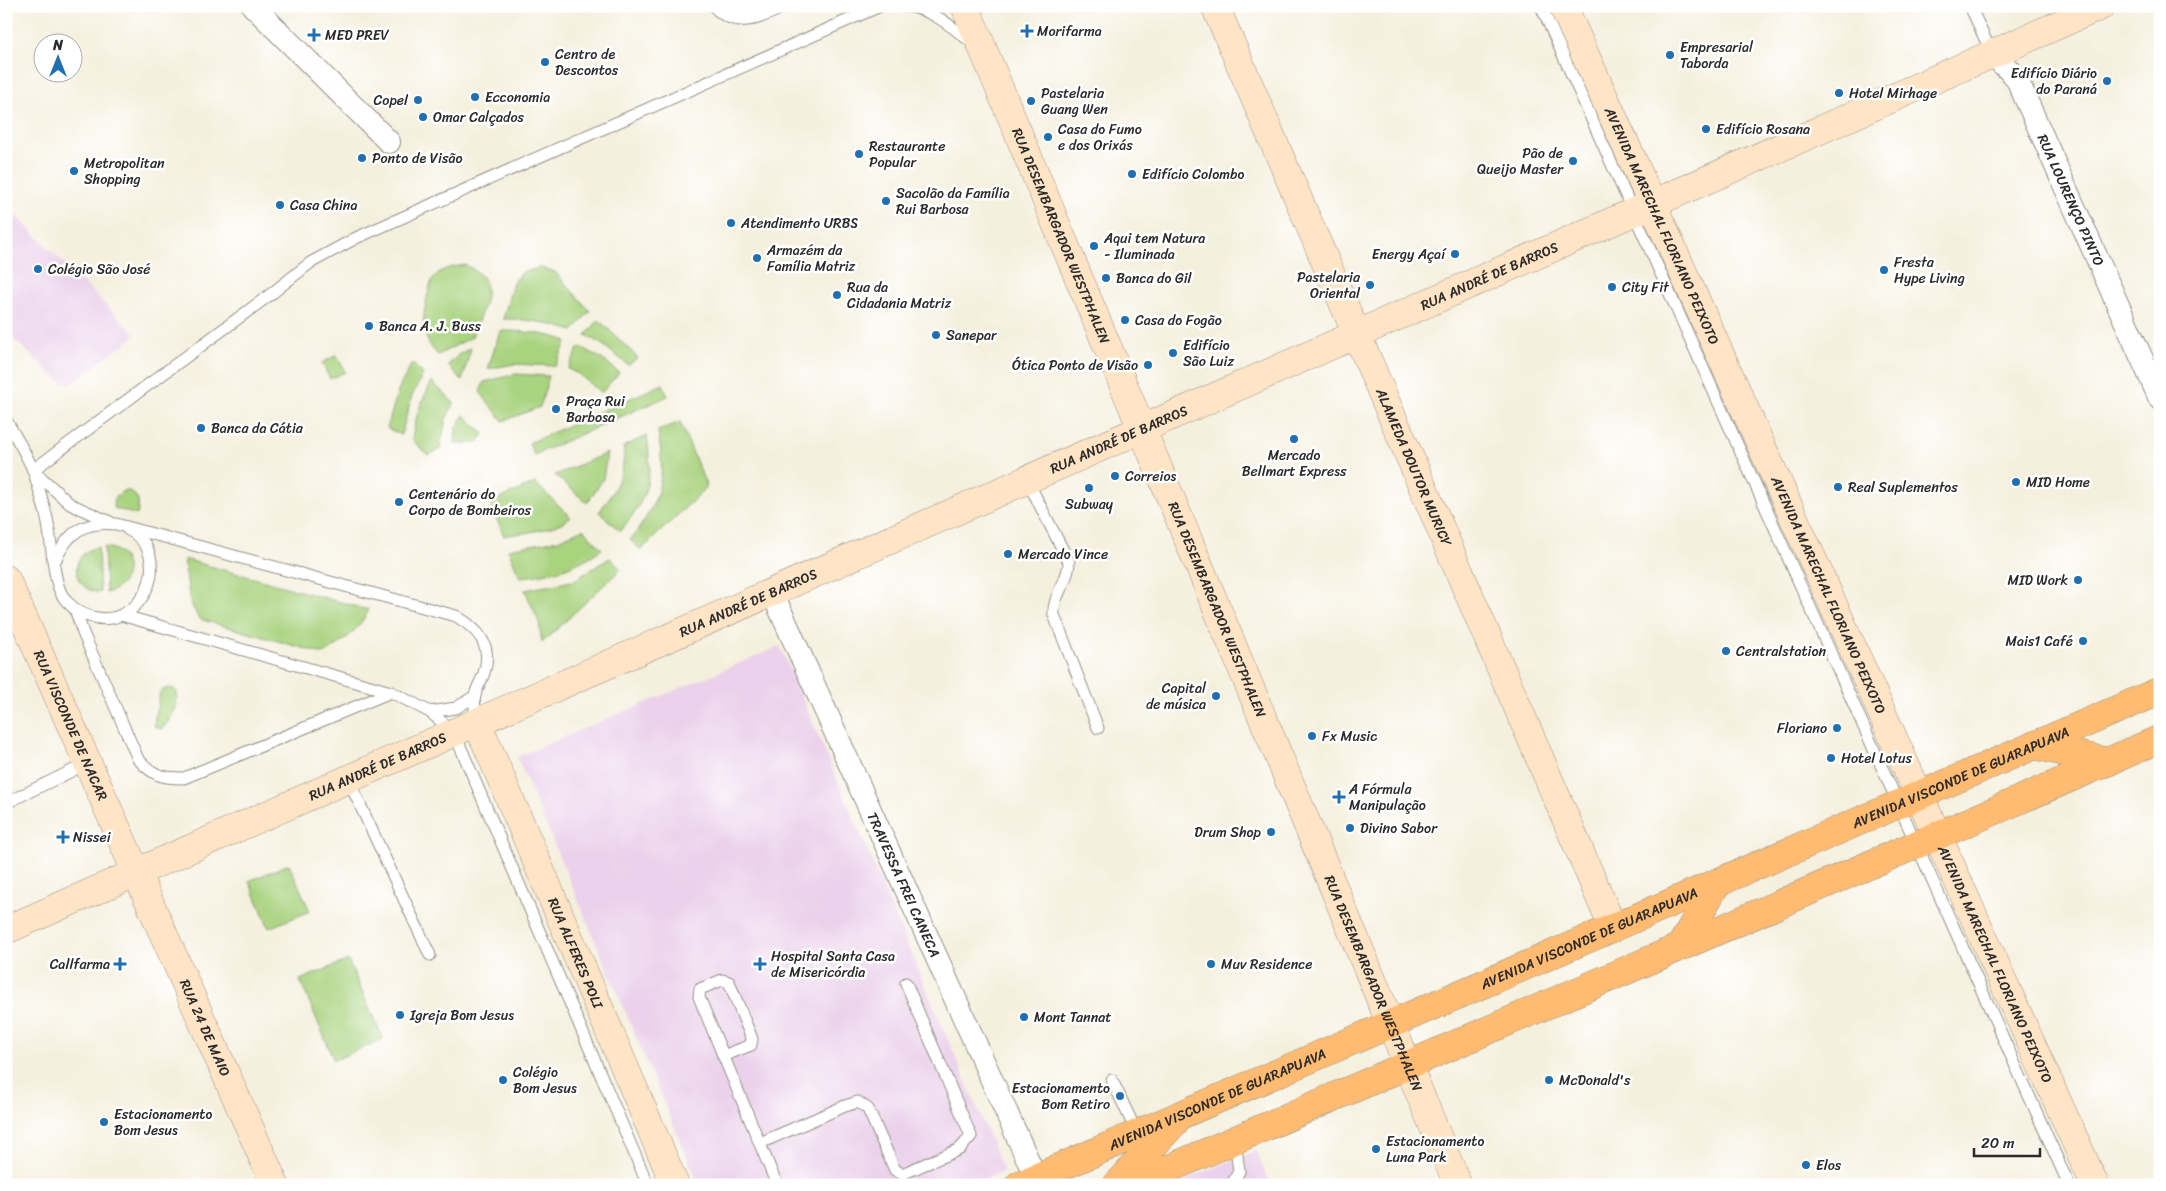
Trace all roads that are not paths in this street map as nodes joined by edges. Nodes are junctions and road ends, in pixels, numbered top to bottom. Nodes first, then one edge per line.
1 (253, 6) edge
2 (721, 6) edge
3 (880, 6) edge
4 (904, 6) edge
5 (965, 6) edge
6 (1215, 6) edge
7 (1541, 6) edge
8 (1563, 6) edge
9 (1970, 6) edge
10 (2101, 6) edge
11 (767, 9) edge
12 (984, 51) junction
13 (1992, 54) junction
14 (389, 142) dead end
15 (1643, 208) junction
16 (1357, 334) junction
17 (2160, 399) edge
18 (6, 420) edge
19 (1142, 429) junction
20 (33, 470) junction
21 (1027, 480) junction
22 (116, 524) junction
23 (55, 561) junction
24 (6, 579) edge
25 (772, 592) junction
26 (75, 609) junction
27 (122, 615) junction
28 (2160, 691) edge
29 (391, 692) junction
30 (430, 712) junction
31 (469, 717) junction
32 (1098, 728) dead end
33 (2160, 739) edge
34 (2034, 745) junction
35 (2108, 762) junction
36 (88, 763) junction
37 (348, 779) junction
38 (1909, 800) junction
39 (6, 803) edge
40 (1927, 840) junction
41 (136, 872) junction
42 (1717, 883) junction
43 (1613, 928) junction
44 (6, 930) edge
45 (1680, 947) junction
46 (430, 955) dead end
47 (906, 983) dead end
48 (1391, 1025) junction
49 (723, 1056) junction
50 (1408, 1065) junction
51 (1112, 1080) dead end
52 (1183, 1114) junction
53 (1138, 1134) junction
54 (1235, 1139) junction
55 (760, 1143) junction
56 (1027, 1181) edge
57 (1140, 1183) edge
58 (275, 1185) edge
59 (648, 1185) edge
60 (675, 1185) edge
61 (777, 1185) edge
62 (1117, 1185) edge
63 (1232, 1185) edge
64 (1458, 1185) edge
65 (2069, 1185) edge
66 (2095, 1185) edge

1 - 14 street
2 - 11 street
3 - 20 lane
4 - 12 lane
5 - 12 street, RUA DESEMBARGADOR WESTPHALEN
6 - 16 street, ALAMEDA DOUTOR MURICY
7 - 15 lane
8 - 15 street, AVENIDA MARECHAL FLORIANO PEIXOTO
9 - 13 lane, RUA LOURENÇO PINTO
10 - 13 street, RUA ANDRÉ DE BARROS
12 - 19 street, RUA DESEMBARGADOR WESTPHALEN
13 - 15 street, RUA ANDRÉ DE BARROS
13 - 17 street, RUA LOURENÇO PINTO
15 - 16 street, RUA ANDRÉ DE BARROS
15 - 38 street, AVENIDA MARECHAL FLORIANO PEIXOTO
16 - 19 street, RUA ANDRÉ DE BARROS
16 - 43 street, ALAMEDA DOUTOR MURICY
18 - 20 lane
19 - 21 street, RUA ANDRÉ DE BARROS
19 - 48 street, RUA DESEMBARGADOR WESTPHALEN
20 - 22 lane
20 - 23 lane
21 - 25 street, RUA ANDRÉ DE BARROS
21 - 32 lane
22 - 23 lane
22 - 27 lane
22 - 31 lane
23 - 26 lane
24 - 36 street, RUA VISCONDE DE NACAR
25 - 31 street, RUA ANDRÉ DE BARROS
25 - 56 street, TRAVESSA FREI CANECA
26 - 27 lane
26 - 29 lane
27 - 29 lane
28 - 34 main road, AVENIDA VISCONDE DE GUARAPUAVA
29 - 30 lane
30 - 31 lane
30 - 31 lane
31 - 37 street, RUA ANDRÉ DE BARROS
31 - 59 lane
31 - 60 street, RUA ALFERES POLI
33 - 35 main road
34 - 35 main road
34 - 38 main road, AVENIDA VISCONDE DE GUARAPUAVA
35 - 40 main road
36 - 39 lane
36 - 41 street, RUA VISCONDE DE NACAR
37 - 41 street, RUA ANDRÉ DE BARROS
37 - 46 lane
38 - 40 street, AVENIDA MARECHAL FLORIANO PEIXOTO
38 - 42 main road, AVENIDA VISCONDE DE GUARAPUAVA
40 - 45 main road
40 - 65 lane
40 - 66 street, AVENIDA MARECHAL FLORIANO PEIXOTO
41 - 44 street, RUA ANDRÉ DE BARROS
41 - 58 street, RUA 24 DE MAIO
42 - 43 main road, AVENIDA VISCONDE DE GUARAPUAVA
42 - 45 main road
43 - 48 main road, AVENIDA VISCONDE DE GUARAPUAVA
45 - 50 main road
47 - 55 lane
48 - 50 street, RUA DESEMBARGADOR WESTPHALEN
48 - 52 main road, AVENIDA VISCONDE DE GUARAPUAVA
49 - 49 lane
49 - 55 lane
50 - 54 main road
50 - 64 street, RUA DESEMBARGADOR WESTPHALEN
51 - 53 lane
52 - 53 main road, AVENIDA VISCONDE DE GUARAPUAVA
52 - 62 main road
53 - 56 main road, AVENIDA VISCONDE DE GUARAPUAVA
54 - 57 main road
54 - 63 lane
55 - 61 lane

